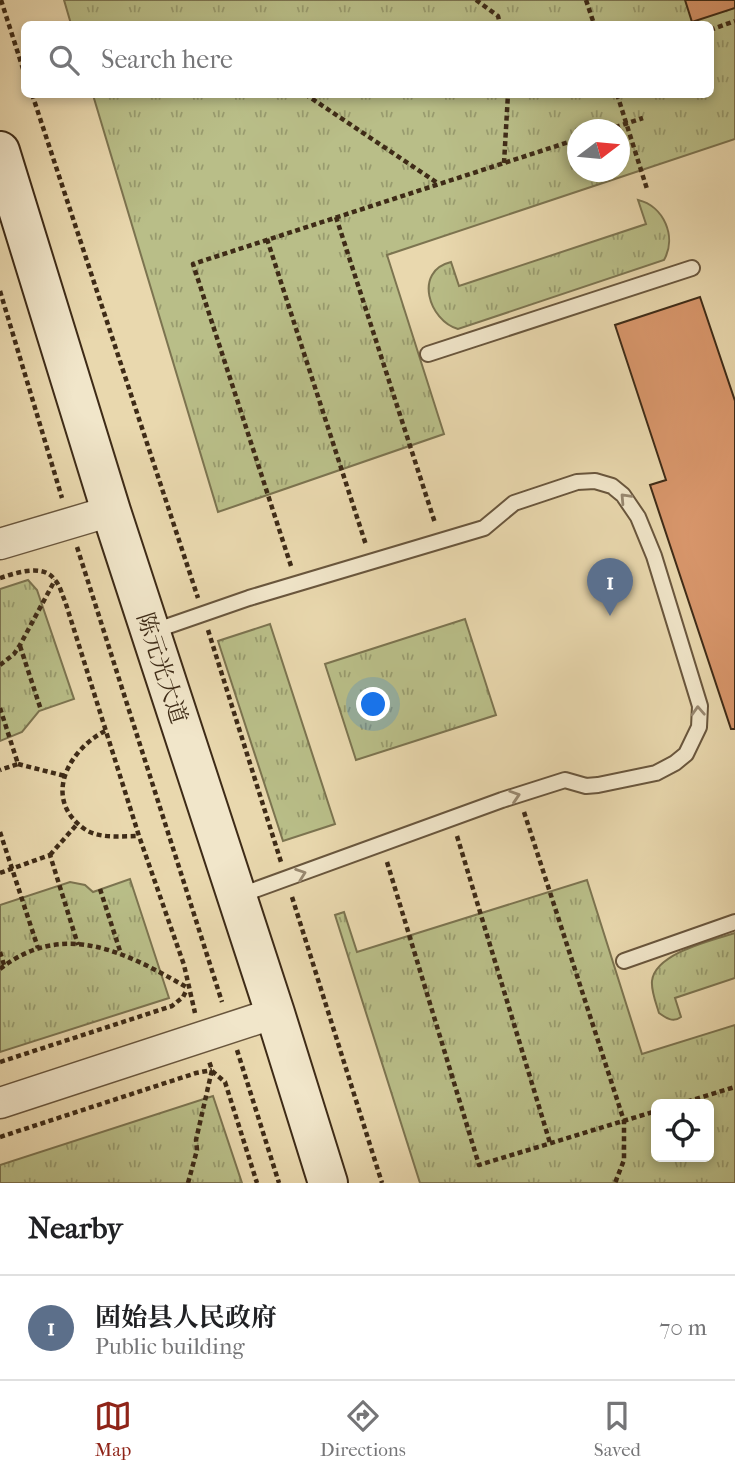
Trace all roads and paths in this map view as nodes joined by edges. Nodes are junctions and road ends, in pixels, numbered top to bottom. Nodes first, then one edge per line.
1 (1, 0) edge
2 (476, 0) edge
3 (586, 0) edge
4 (499, 21) edge
5 (593, 21) edge
6 (735, 21) edge
7 (714, 29) edge
8 (21, 63) edge
9 (33, 98) edge
10 (311, 98) edge
11 (508, 98) edge
12 (618, 98) edge
13 (643, 118) dead end
14 (625, 119) edge
15 (630, 122) edge
16 (630, 135) edge
17 (567, 143) edge
18 (0, 152) edge
19 (504, 163) junction
20 (439, 184) junction
21 (648, 189) dead end
22 (336, 217) junction
23 (267, 239) junction
24 (692, 268) dead end
25 (0, 291) edge
26 (428, 354) dead end
27 (111, 511) junction
28 (70, 523) junction
29 (441, 541) junction
30 (0, 544) edge
31 (372, 562) junction
32 (0, 578) edge
33 (55, 579) junction
34 (296, 584) junction
35 (203, 614) junction
36 (151, 633) junction
37 (20, 646) junction
38 (0, 665) edge
39 (0, 708) edge
40 (41, 710) dead end
41 (106, 731) junction
42 (18, 764) junction
43 (0, 770) edge
44 (65, 776) junction
45 (518, 795) junction
46 (452, 820) junction
47 (78, 823) junction
48 (0, 832) edge
49 (139, 836) junction
50 (382, 845) junction
51 (50, 855) junction
52 (12, 869) junction
53 (0, 873) edge
54 (286, 879) junction
55 (100, 889) dead end
56 (236, 897) junction
57 (735, 922) edge
58 (78, 945) junction
59 (38, 948) junction
60 (0, 952) edge
61 (121, 954) junction
62 (624, 961) dead end
63 (2, 967) edge
64 (188, 988) junction
65 (275, 1013) junction
66 (230, 1028) junction
67 (0, 1062) edge
68 (212, 1070) junction
69 (735, 1087) edge
70 (695, 1099) edge
71 (0, 1103) edge
72 (651, 1113) edge
73 (624, 1121) junction
74 (0, 1136) edge
75 (550, 1143) junction
76 (188, 1183) edge
77 (257, 1183) edge
78 (279, 1183) edge
79 (328, 1183) edge
80 (382, 1183) edge
81 (615, 1183) edge

1 - 8 path
2 - 4 path
3 - 5 path
6 - 7 path
9 - 35 path
10 - 20 path
11 - 19 path
12 - 14 path
13 - 15 path
16 - 21 path
17 - 19 path
18 - 27 main road, 陈元光大道
19 - 20 path
20 - 22 path
22 - 23 path
22 - 29 path
23 - 31 path
23 - 34 path
24 - 26 lane
25 - 28 path
27 - 28 street
27 - 36 main road, 陈元光大道
28 - 30 street
28 - 66 path
29 - 31 lane
45 -> 29 lane
31 - 34 lane
32 - 33 path
33 - 37 path
33 - 41 path
34 - 35 lane
35 - 36 lane
35 - 54 path
36 - 56 main road, 陈元光大道
37 - 38 path
37 - 40 path
39 - 42 path
41 - 44 path
41 - 49 path
42 - 43 path
42 - 44 path
44 - 47 path
46 -> 45 lane
45 - 73 path
46 - 50 lane
46 - 75 path
47 - 49 path
47 - 51 path
48 - 52 path
49 - 64 path
54 -> 50 lane
50 - 75 path
51 - 52 path
51 - 58 path
52 - 53 path
52 - 59 path
54 - 56 lane
54 - 80 path
55 - 61 path
56 - 65 main road, 陈元光大道
57 - 62 lane
58 - 59 path
58 - 61 path
59 - 63 path
60 - 63 path
61 - 64 path
64 - 67 path
65 - 66 street
65 - 79 main road, 陈元光大道
66 - 71 street
66 - 78 path
68 - 74 path
68 - 76 path
68 - 77 path
69 - 70 path
72 - 73 path
73 - 75 path
73 - 81 path

